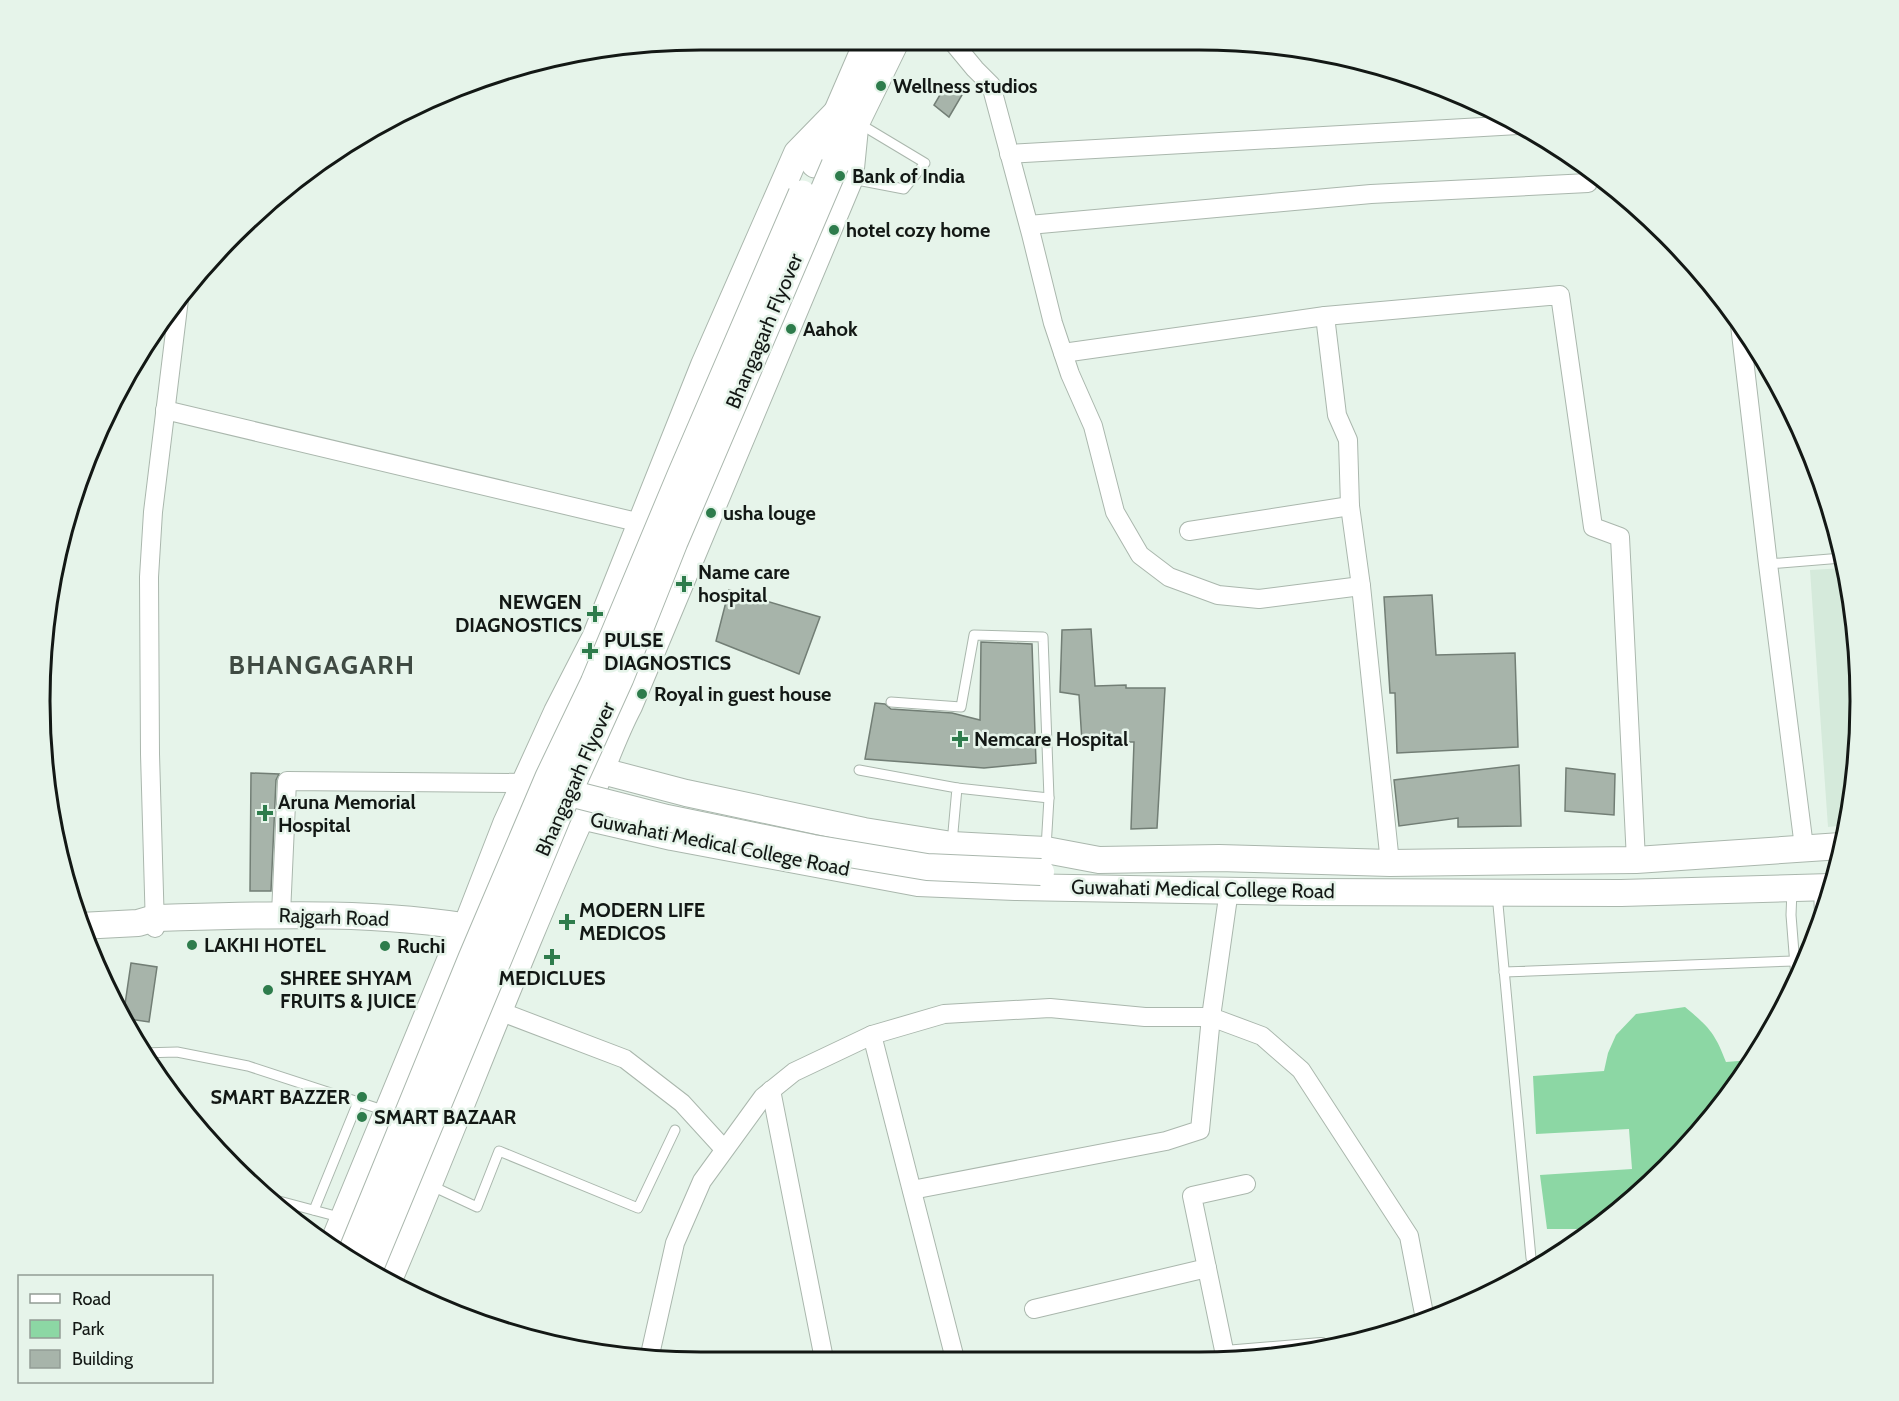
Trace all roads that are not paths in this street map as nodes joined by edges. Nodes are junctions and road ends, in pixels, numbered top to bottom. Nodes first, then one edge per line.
1 (866, 50) edge
2 (889, 50) edge
3 (959, 50) edge
4 (847, 116) junction
5 (1503, 126) edge
6 (1009, 154) junction
7 (833, 169) junction
8 (1588, 183) dead end
9 (1029, 225) junction
10 (177, 314) edge
11 (1325, 316) junction
12 (1742, 342) edge
13 (1063, 353) junction
14 (165, 410) junction
15 (1350, 506) junction
16 (641, 523) junction
17 (1189, 531) dead end
18 (1834, 559) edge
19 (1768, 564) junction
20 (1361, 586) junction
21 (891, 702) dead end
22 (561, 705) junction
23 (619, 725) junction
24 (859, 770) dead end
25 (602, 771) junction
26 (525, 783) junction
27 (957, 788) junction
28 (1049, 798) junction
29 (575, 805) junction
30 (952, 845) junction
31 (1833, 846) edge
32 (1804, 847) junction
33 (1099, 860) junction
34 (1636, 860) junction
35 (1043, 861) junction
36 (1390, 863) junction
37 (1075, 874) junction
38 (1792, 887) junction
39 (1098, 888) junction
40 (1821, 888) edge
41 (1229, 890) junction
42 (1497, 892) junction
43 (281, 914) junction
44 (150, 923) junction
45 (90, 926) edge
46 (462, 934) junction
47 (524, 947) junction
48 (1794, 961) joint
49 (1504, 972) junction
50 (499, 1011) junction
51 (1211, 1017) junction
52 (872, 1035) junction
53 (153, 1053) edge
54 (771, 1090) junction
55 (358, 1102) junction
56 (380, 1109) junction
57 (675, 1130) dead end
58 (724, 1149) junction
59 (1246, 1184) dead end
60 (429, 1185) junction
61 (912, 1190) junction
62 (287, 1203) edge
63 (327, 1214) junction
64 (330, 1236) edge
65 (353, 1251) edge
66 (1532, 1259) edge
67 (372, 1262) edge
68 (1207, 1268) junction
69 (392, 1273) edge
70 (1034, 1309) dead end
71 (1423, 1311) edge
72 (651, 1349) edge
73 (1224, 1351) edge
74 (823, 1352) edge
75 (953, 1352) edge

1 - 4 main road
2 - 4 main road
3 - 6 street
4 - 7 main road, Bhangagarh Flyover
4 - 7 lane
4 - 16 main road
5 - 6 street
6 - 9 street
7 - 23 main road
7 - 29 main road, Bhangagarh Flyover, bridge
7 - 65 main road, Bhangagarh Flyover, bridge
8 - 9 street
9 - 13 street
10 - 14 street
11 - 13 street
11 - 15 street
11 - 34 street
12 - 19 street
13 - 20 street
14 - 16 street
14 - 44 street
15 - 17 street
15 - 20 street
16 - 22 main road
18 - 19 lane
19 - 32 street
20 - 36 street
21 - 28 lane
22 - 23 main road
22 - 26 main road
23 - 25 main road
24 - 27 lane
25 - 29 main road
25 - 30 main road, Guwahati Medical College Road
26 - 43 street
26 - 46 main road
27 - 28 lane
27 - 30 lane
28 - 35 lane
29 - 35 main road, bridge
29 - 39 main road, Guwahati Medical College Road
29 - 47 main road
29 - 67 main road, Bhangagarh Flyover, bridge
30 - 35 main road, Guwahati Medical College Road
31 - 32 main road, Guwahati Medical College Road
32 - 34 main road, Guwahati Medical College Road
33 - 35 main road, Guwahati Medical College Road
33 - 36 main road, Guwahati Medical College Road
33 - 37 main road
34 - 36 main road, Guwahati Medical College Road
35 - 37 main road
37 - 39 main road
38 - 40 main road, Guwahati Medical College Road
38 - 42 main road, Guwahati Medical College Road
38 - 48 lane
39 - 41 main road, Guwahati Medical College Road
41 - 42 main road, Guwahati Medical College Road
41 - 51 street
42 - 49 lane
43 - 44 main road, Rajgarh Road
43 - 46 main road, Rajgarh Road
44 - 45 main road, Rajgarh Road
44 - 46 main road, Rajgarh Road
46 - 47 main road, Rajgarh Road
46 - 56 main road
47 - 50 main road
48 - 49 lane
49 - 66 lane
50 - 58 street
50 - 60 main road
51 - 52 street
51 - 61 street
51 - 71 street
52 - 54 street
52 - 61 street
53 - 55 lane
54 - 58 street
54 - 74 street
55 - 56 lane
55 - 63 lane
56 - 63 main road
57 - 60 lane
58 - 72 street
59 - 68 street
60 - 69 main road
61 - 75 street
62 - 63 lane
63 - 64 main road
68 - 70 street
68 - 73 street

